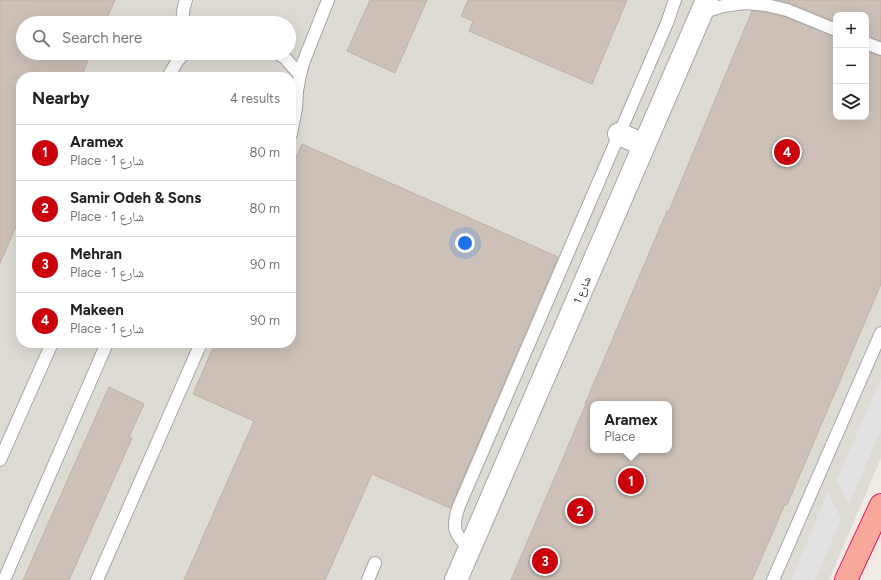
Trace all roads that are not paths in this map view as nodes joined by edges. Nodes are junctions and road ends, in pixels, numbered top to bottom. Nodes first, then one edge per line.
1 (186, 0) edge
2 (328, 0) edge
3 (675, 0) edge
4 (704, 7) edge
5 (182, 16) edge
6 (833, 29) edge
7 (869, 44) edge
8 (881, 49) edge
9 (178, 60) edge
10 (287, 60) edge
11 (171, 72) edge
12 (300, 75) junction
13 (296, 108) edge
14 (619, 134) junction
15 (644, 145) junction
16 (881, 333) edge
17 (50, 348) edge
18 (105, 348) edge
19 (199, 348) edge
20 (0, 460) edge
21 (881, 505) edge
22 (470, 548) junction
23 (375, 563) dead end
24 (4, 580) edge
25 (97, 580) edge
26 (368, 580) edge
27 (456, 580) edge
28 (773, 580) edge
29 (846, 580) edge

1 - 5 lane
2 - 12 lane
3 - 14 lane
4 - 6 lane
4 - 15 street, شارع 1
7 - 8 lane
9 - 11 lane
10 - 12 lane
12 - 13 lane
14 - 15 street
14 - 22 lane
15 - 22 street, شارع 1
16 - 28 lane
17 - 20 lane
18 - 24 lane
19 - 25 lane
21 - 29 highway
22 - 27 street, شارع 1
23 - 26 lane

